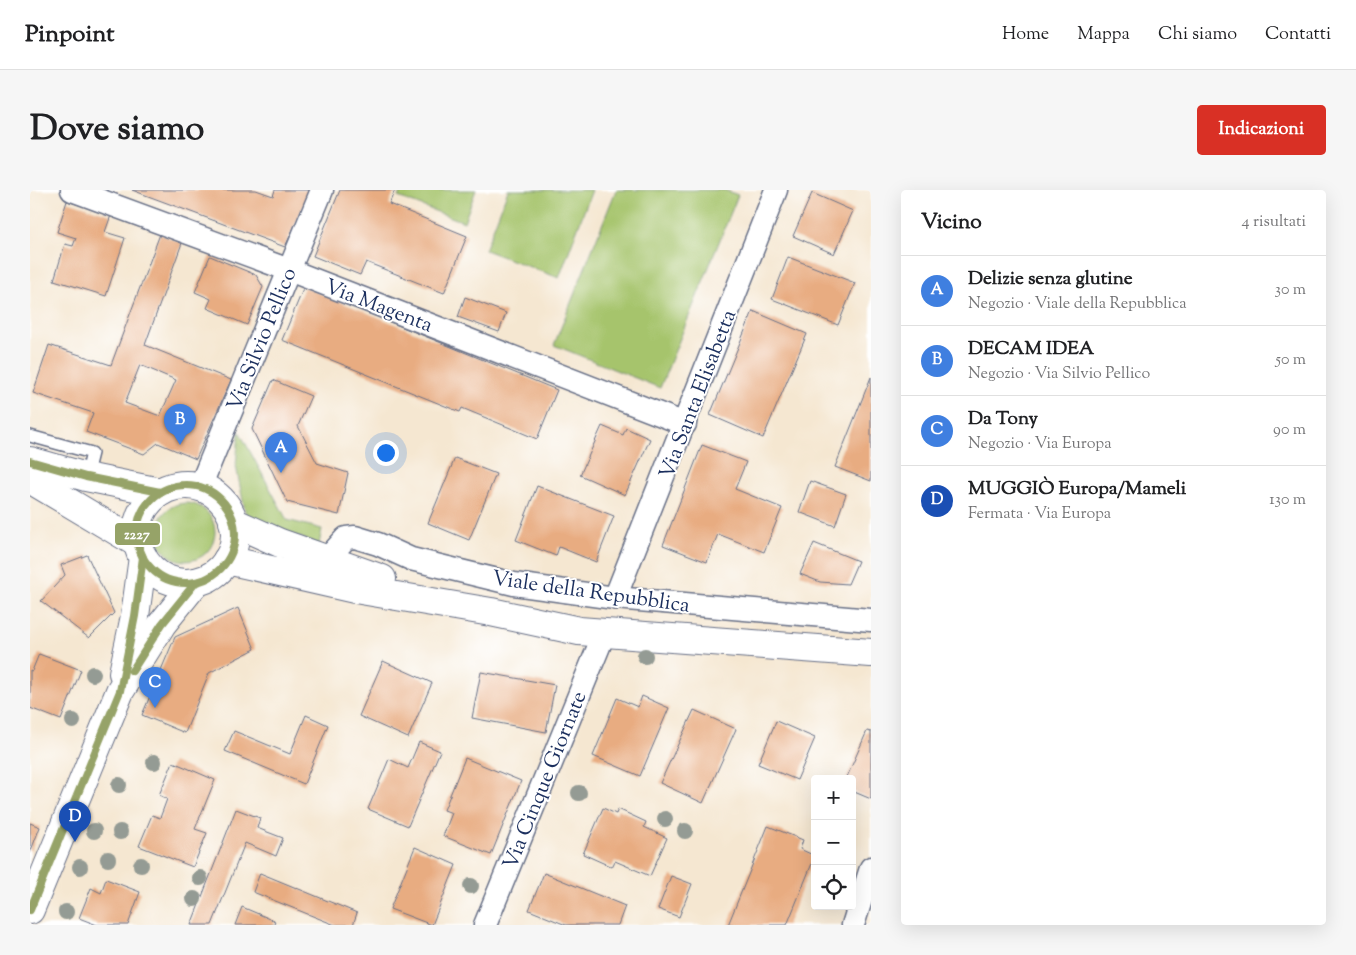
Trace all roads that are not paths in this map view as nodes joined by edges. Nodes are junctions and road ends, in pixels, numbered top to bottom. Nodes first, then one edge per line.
1 (72, 190) edge
2 (322, 190) edge
3 (776, 190) edge
4 (289, 270) junction
5 (686, 424) junction
6 (30, 436) edge
7 (30, 461) edge
8 (86, 477) junction
9 (30, 479) edge
10 (200, 487) junction
11 (160, 492) junction
12 (233, 522) junction
13 (140, 550) junction
14 (227, 560) junction
15 (326, 560) junction
16 (196, 582) junction
17 (615, 598) junction
18 (491, 612) junction
19 (871, 620) edge
20 (604, 634) junction
21 (871, 653) edge
22 (120, 691) junction
23 (871, 868) edge
24 (30, 910) edge
25 (485, 925) edge
26 (853, 925) edge

1 - 4 street, Via Magenta
2 - 4 street, Via Silvio Pellico
3 - 5 street, Via Santa Elisabetta
4 - 5 street, Via Magenta
4 - 10 street, Via Silvio Pellico
5 - 17 street, Via Santa Elisabetta
6 - 8 lane
7 - 8 main road
8 - 11 main road
9 - 13 main road
10 - 11 main road
10 - 12 main road
11 - 13 main road
12 - 14 main road
12 - 15 main road, Viale della Repubblica
13 - 16 main road
13 - 22 main road
14 - 16 main road
14 - 18 main road, Viale della Repubblica
15 - 17 street, Viale della Repubblica
15 - 18 main road, Viale della Repubblica
16 - 22 main road
17 - 19 street, Viale della Repubblica
18 - 20 main road, Viale della Repubblica
20 - 21 main road, Viale della Repubblica
20 - 25 street, Via Cinque Giornate
22 - 24 main road
23 - 26 street

